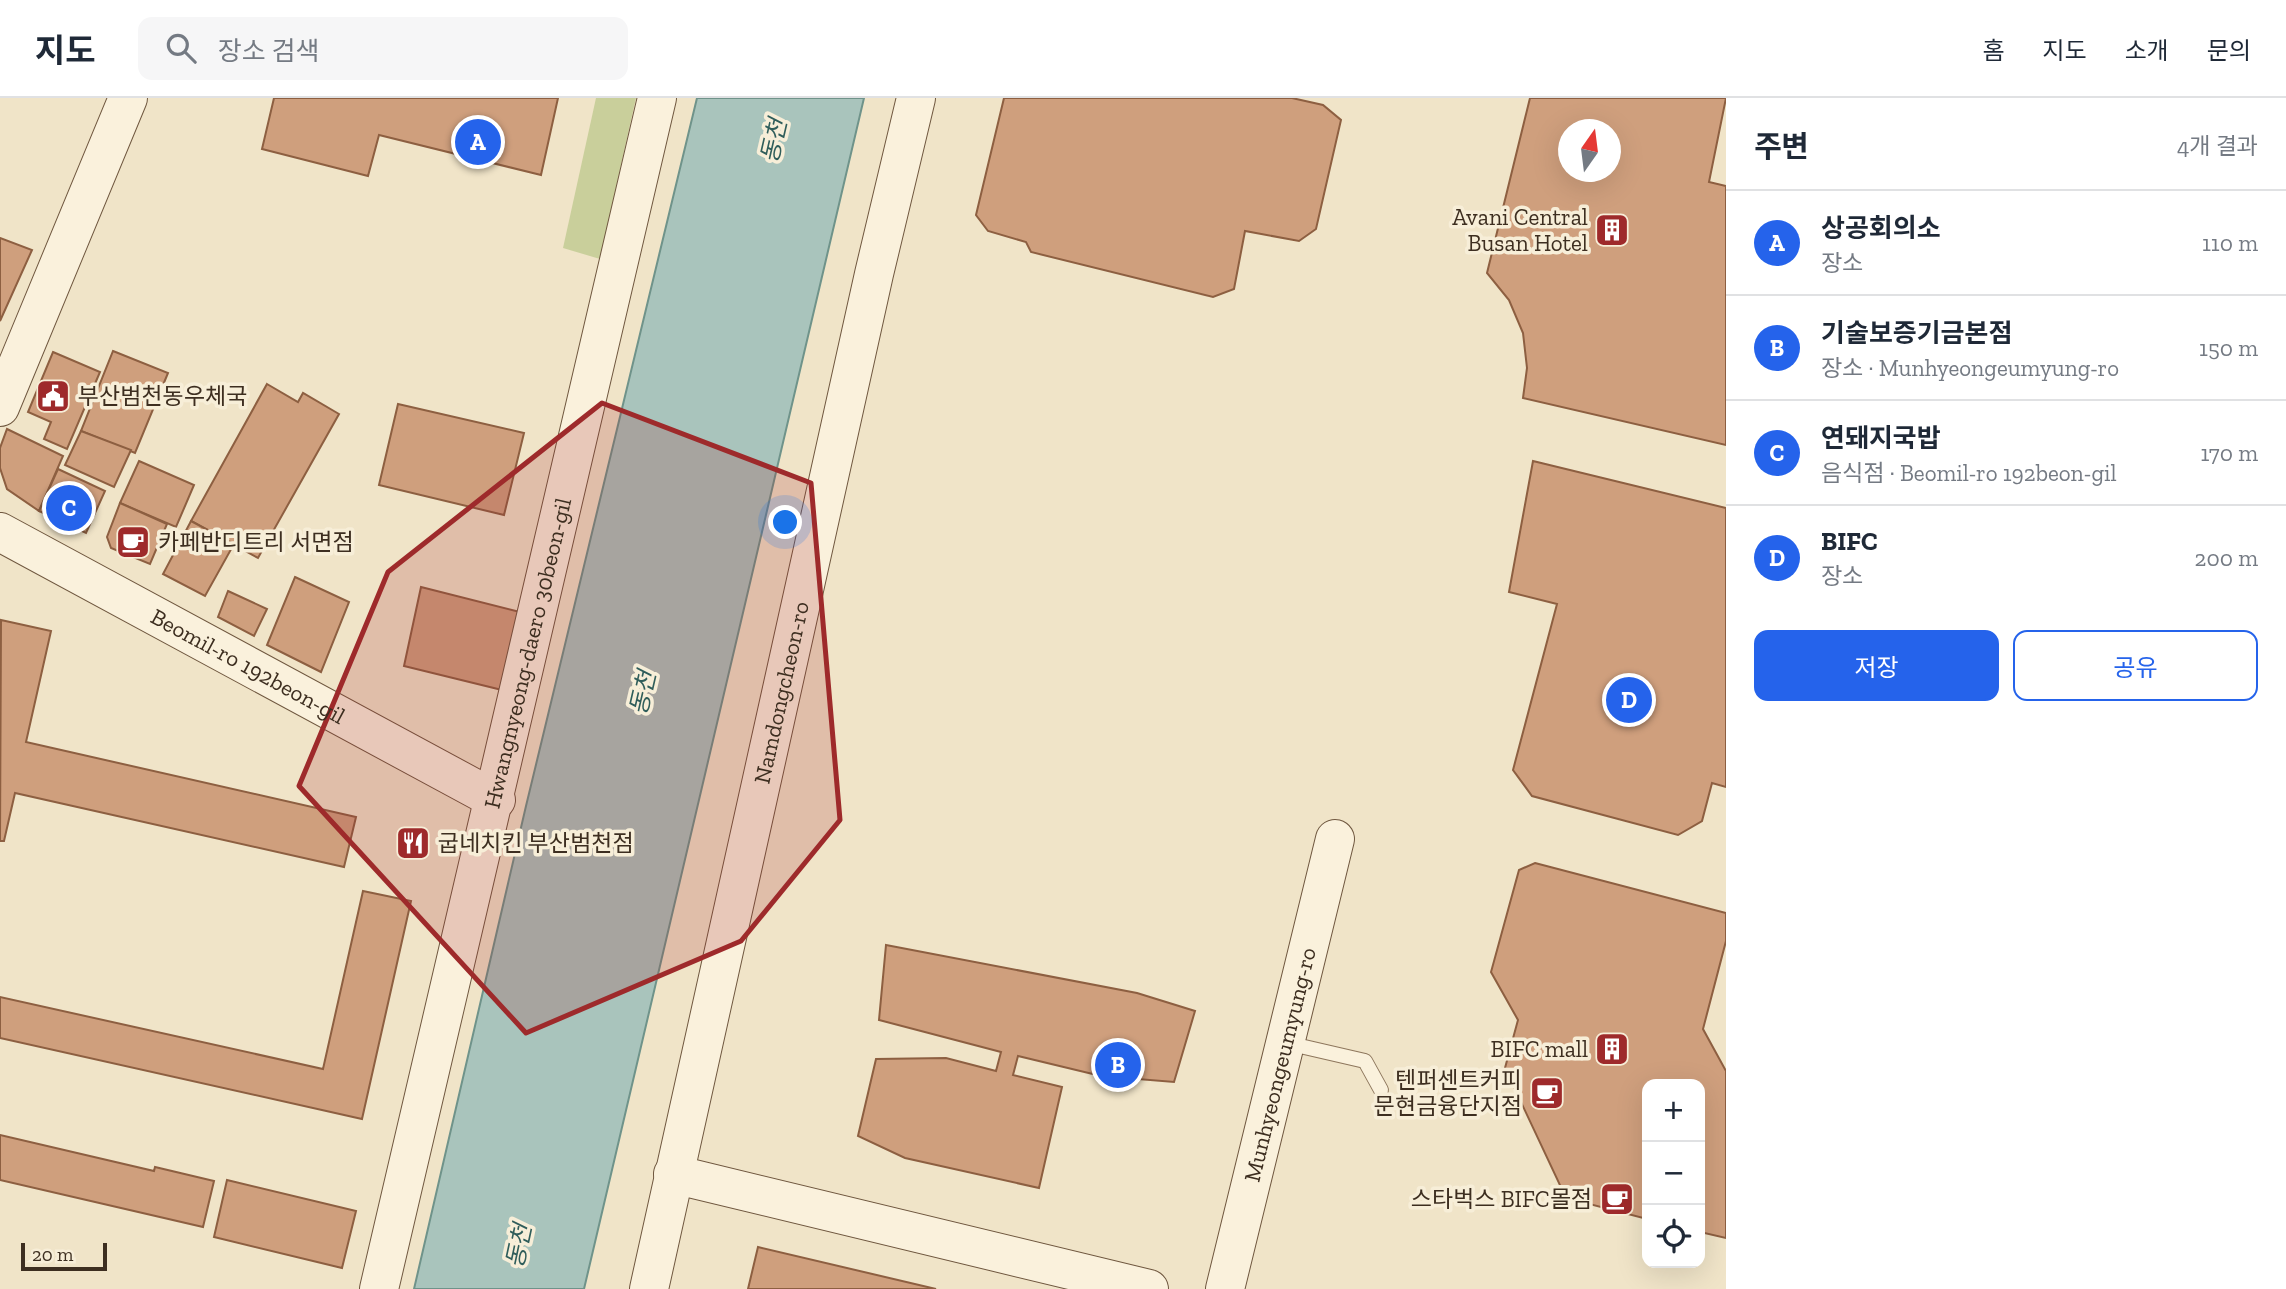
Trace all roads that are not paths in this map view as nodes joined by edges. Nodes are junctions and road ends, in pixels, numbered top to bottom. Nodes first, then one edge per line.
1 (128, 98) edge
2 (657, 98) edge
3 (916, 98) edge
4 (0, 407) edge
5 (0, 532) edge
6 (496, 800) junction
7 (1335, 838) dead end
8 (1285, 1042) junction
9 (1381, 1090) dead end
10 (673, 1174) junction
11 (379, 1289) edge
12 (649, 1289) edge
13 (1149, 1289) edge
14 (1225, 1289) edge

1 - 4 street
2 - 6 street, Hwangnyeong-daero 30beon-gil
3 - 10 street, Namdongcheon-ro
5 - 6 street, Beomil-ro 192beon-gil
6 - 11 street, Hwangnyeong-daero 30beon-gil
7 - 8 street, Munhyeongeumyung-ro
8 - 9 lane
8 - 14 street, Munhyeongeumyung-ro
10 - 12 street, Namdongcheon-ro
10 - 13 street

